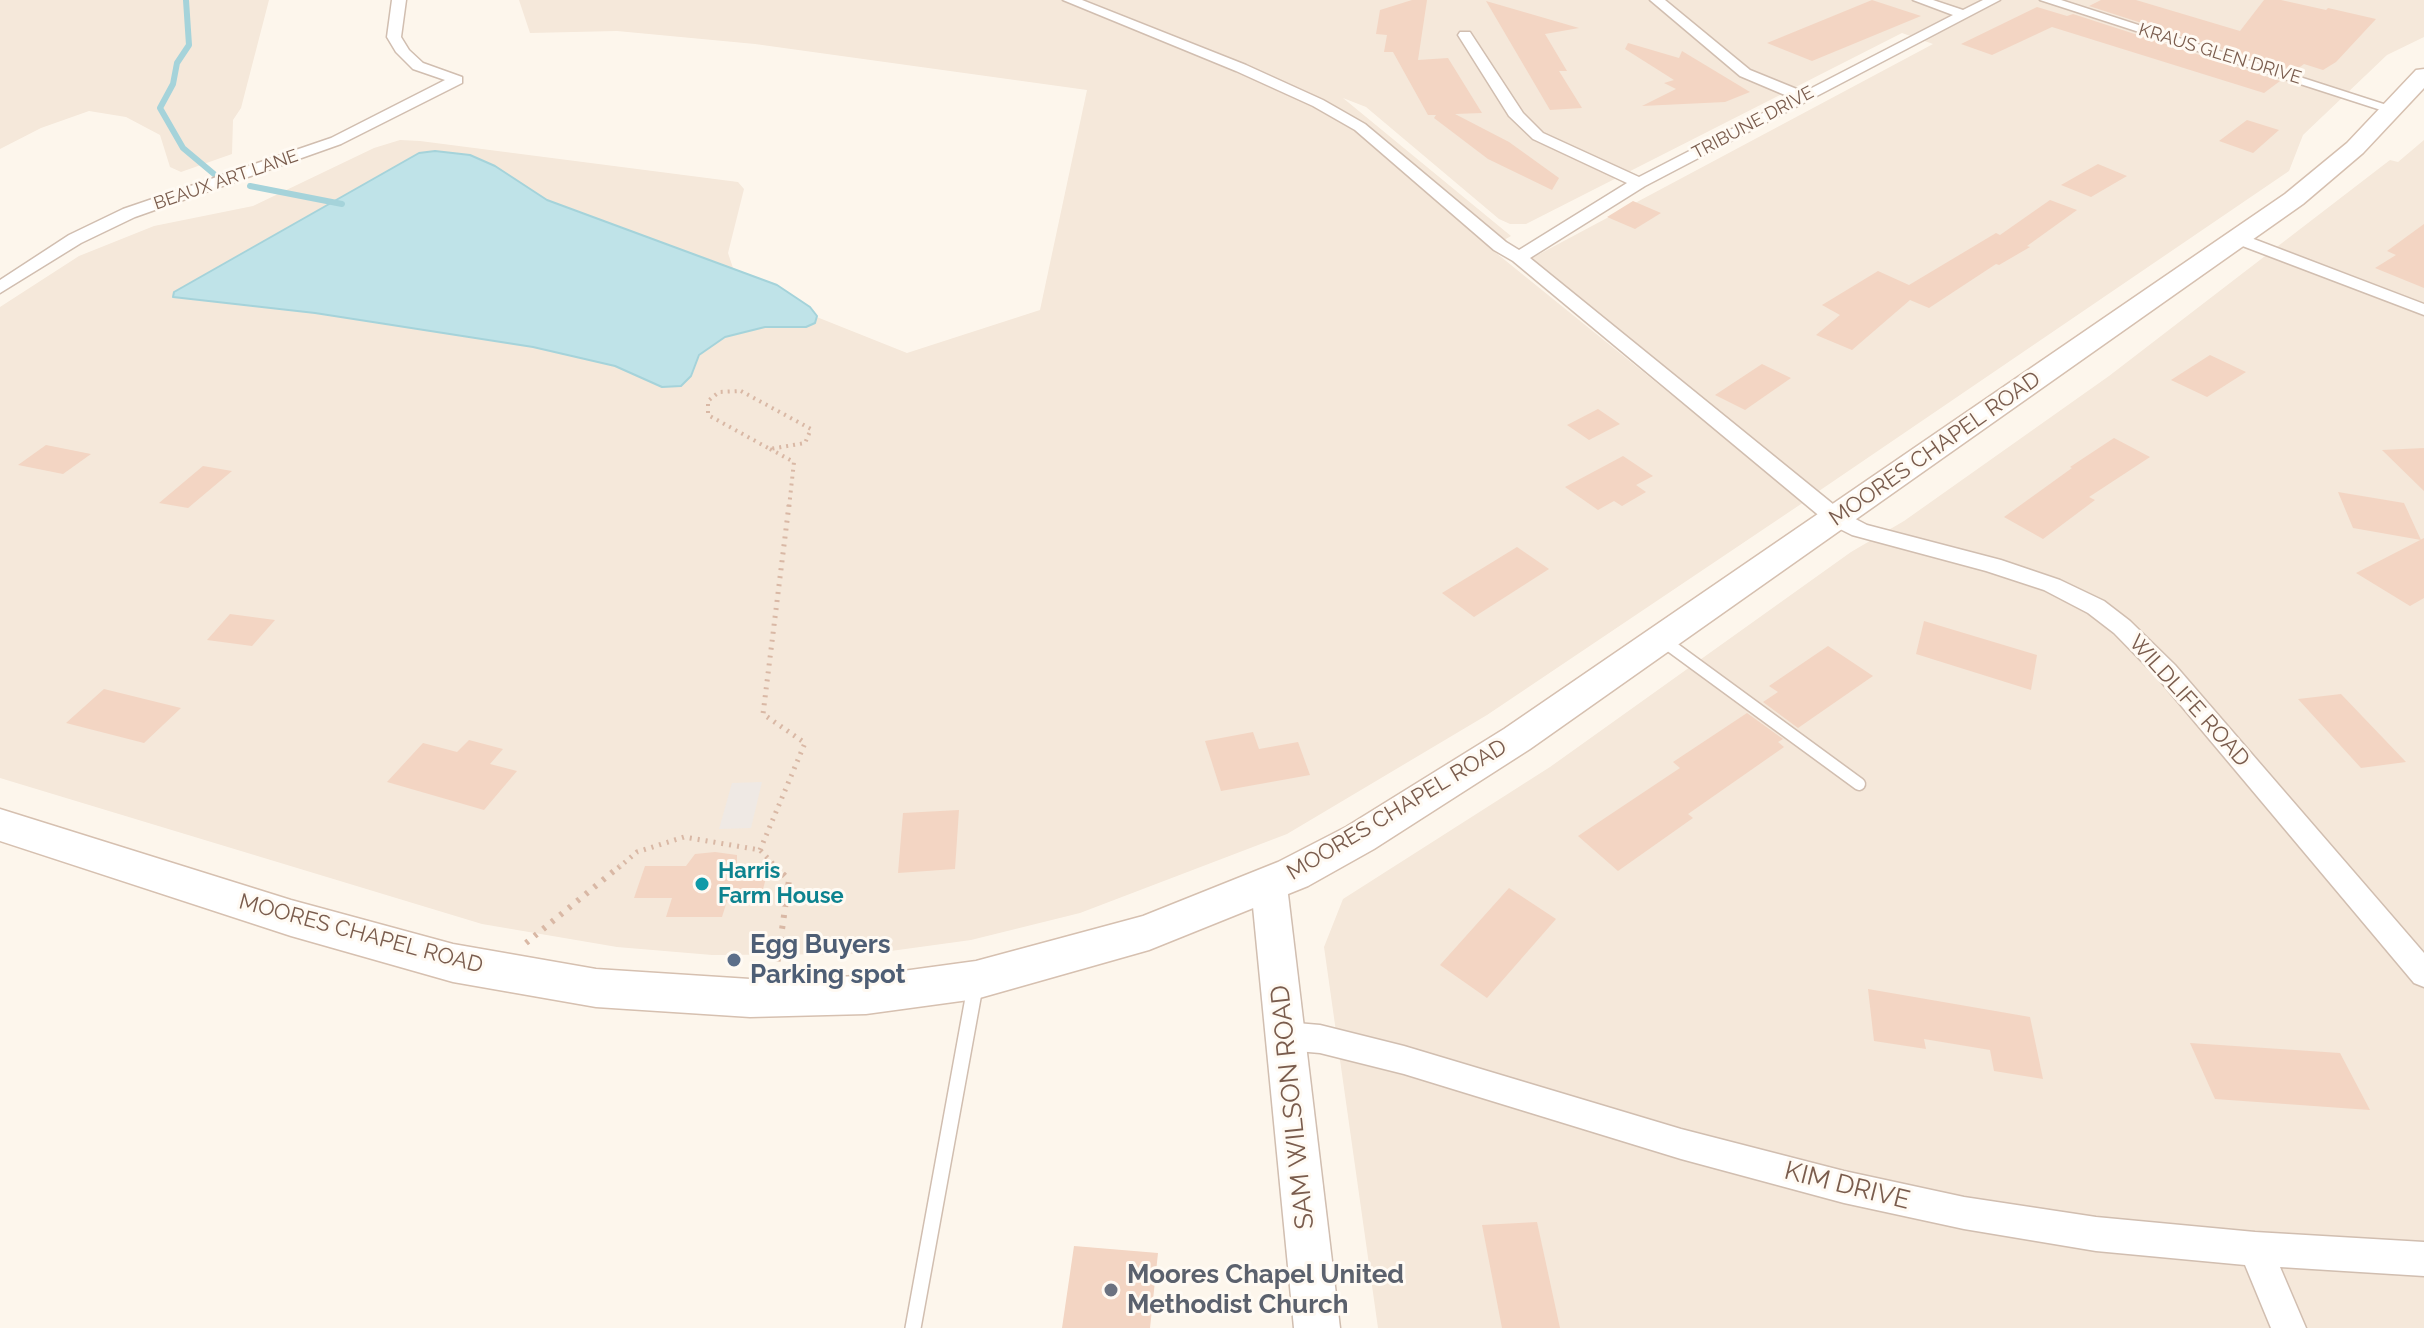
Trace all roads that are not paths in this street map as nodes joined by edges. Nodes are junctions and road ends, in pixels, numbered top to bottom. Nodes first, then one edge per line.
1 (399, 0) edge
2 (1070, 0) edge
3 (1657, 0) edge
4 (1920, 0) edge
5 (1993, 0) edge
6 (2047, 0) edge
7 (1962, 14) junction
8 (1465, 35) dead end
9 (2424, 75) edge
10 (1803, 97) junction
11 (2392, 109) junction
12 (1639, 183) junction
13 (2238, 238) junction
14 (1519, 257) junction
15 (0, 288) edge
16 (2424, 310) edge
17 (1836, 518) junction
18 (1661, 639) junction
19 (1859, 784) dead end
20 (0, 825) edge
21 (1269, 886) junction
22 (2424, 974) edge
23 (976, 980) junction
24 (1285, 1036) junction
25 (2255, 1249) junction
26 (2424, 1259) edge
27 (913, 1328) edge
28 (1317, 1328) edge
29 (2289, 1328) edge

1 - 15 street, BEAUX ART LANE
2 - 14 street, WILDLIFE ROAD
3 - 10 street
4 - 7 street
5 - 7 street, TRIBUNE DRIVE
6 - 11 street, KRAUS GLEN DRIVE
7 - 10 street, TRIBUNE DRIVE
8 - 12 street
9 - 11 main road, MOORES CHAPEL ROAD
10 - 12 street, TRIBUNE DRIVE
11 - 13 main road, MOORES CHAPEL ROAD
12 - 14 street, TRIBUNE DRIVE
13 - 16 street
13 - 17 main road, MOORES CHAPEL ROAD
14 - 17 street, WILDLIFE ROAD
17 - 18 main road, MOORES CHAPEL ROAD
17 - 22 street, WILDLIFE ROAD
18 - 19 lane
18 - 21 main road, MOORES CHAPEL ROAD
20 - 23 main road, MOORES CHAPEL ROAD
21 - 23 main road, MOORES CHAPEL ROAD
21 - 24 street, SAM WILSON ROAD
23 - 27 lane
24 - 25 street, KIM DRIVE
24 - 28 street, SAM WILSON ROAD
25 - 26 street, KIM DRIVE
25 - 29 street

